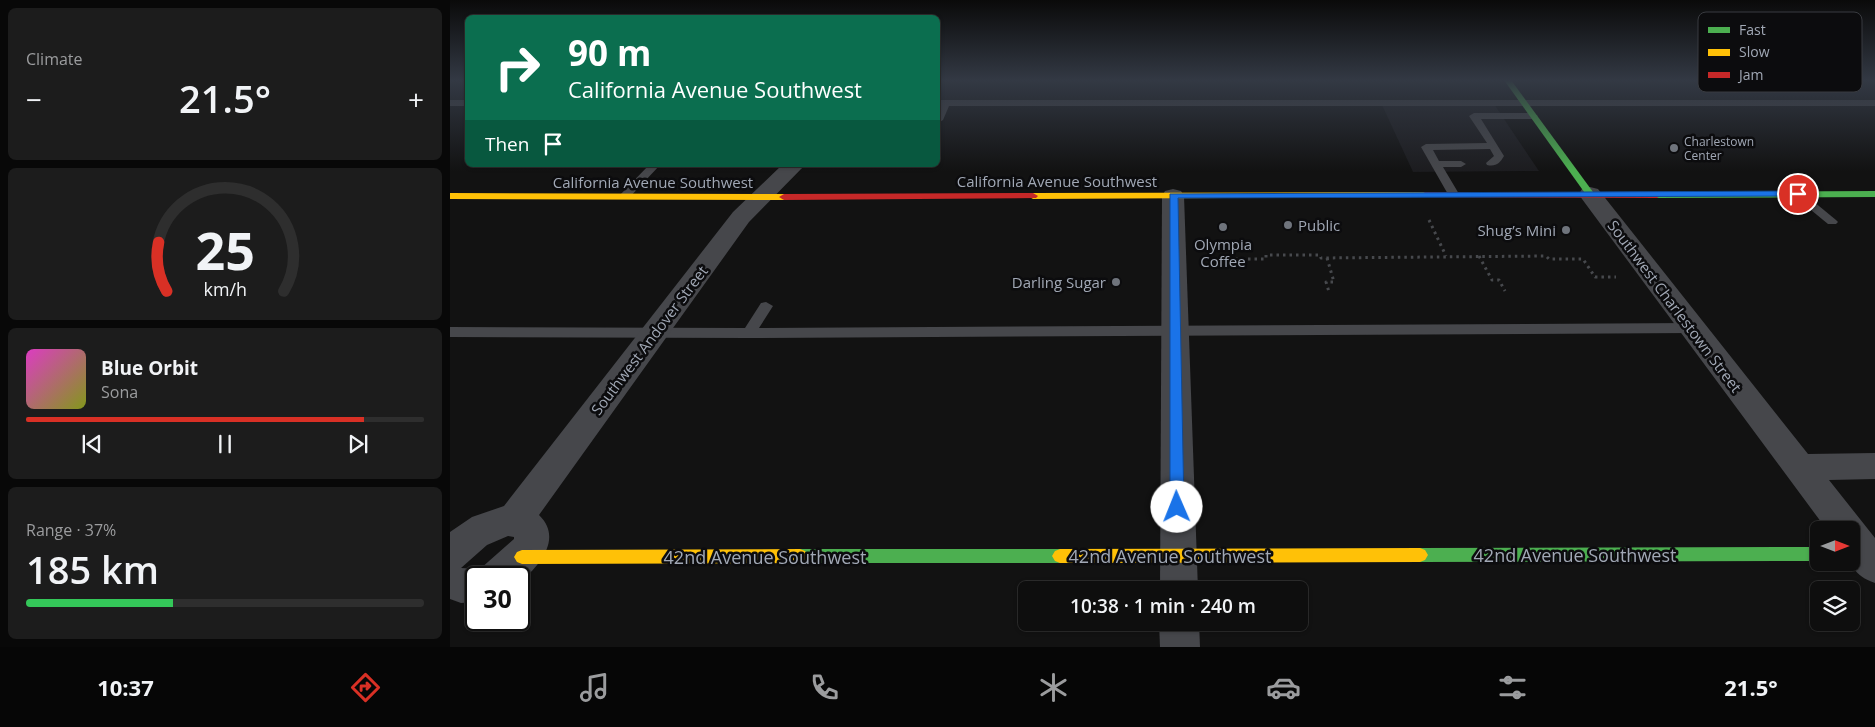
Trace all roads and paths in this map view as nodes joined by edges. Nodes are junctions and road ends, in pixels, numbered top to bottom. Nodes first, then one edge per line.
1 (1529, 110) edge
2 (1533, 116) junction
3 (1494, 146) junction
4 (1491, 163) dead end
5 (1435, 164) junction
6 (1461, 164) dead end
7 (653, 167) edge
8 (792, 167) edge
9 (1453, 194) junction
10 (1590, 194) junction
11 (1798, 194) junction
12 (1875, 194) edge
13 (450, 196) edge
14 (1173, 196) junction
15 (624, 197) junction
16 (762, 197) junction
17 (1428, 219) dead end
18 (1832, 222) dead end
19 (1446, 256) junction
20 (1479, 256) junction
21 (1327, 258) junction
22 (1209, 259) dead end
23 (1616, 277) dead end
24 (1505, 291) dead end
25 (1329, 292) dead end
26 (766, 306) dead end
27 (1692, 328) junction
28 (1175, 330) junction
29 (450, 332) edge
30 (653, 333) junction
31 (749, 333) junction
32 (1875, 466) edge
33 (1798, 467) junction
34 (1838, 521) edge
35 (513, 522) junction
36 (1810, 554) edge
37 (1178, 555) junction
38 (468, 566) edge
39 (486, 566) edge
40 (530, 571) edge
41 (1179, 581) edge
42 (1179, 631) edge
43 (1180, 647) edge

1 - 2 main road, Southwest Charlestown Street
2 - 3 lane
2 - 10 main road, Southwest Charlestown Street
3 - 4 lane
3 - 5 lane
5 - 6 lane
5 - 9 lane
7 - 15 lane
8 - 16 street, Southwest Andover Street
9 - 10 main road, California Avenue Southwest
9 - 14 main road, California Avenue Southwest
10 - 11 main road, California Avenue Southwest
10 - 27 street, Southwest Charlestown Street
11 - 12 main road, California Avenue Southwest
11 - 18 lane
13 - 15 main road, California Avenue Southwest
14 - 16 main road, California Avenue Southwest
14 - 28 street
15 - 16 main road, California Avenue Southwest
16 - 30 street, Southwest Andover Street
17 - 19 path
19 - 20 path
19 - 21 path
20 - 23 path
20 - 24 path
21 - 22 path
21 - 25 path
26 - 31 lane
27 - 28 lane
27 - 33 street, Southwest Charlestown Street
28 - 31 lane
28 - 37 street
29 - 30 lane
30 - 31 lane
30 - 35 street, Southwest Andover Street
32 - 33 street
33 - 34 street, Southwest Charlestown Street
35 - 38 street
35 - 39 street
36 - 37 main road, 42nd Avenue Southwest
37 - 40 main road, 42nd Avenue Southwest
37 - 41 street
42 - 43 street

